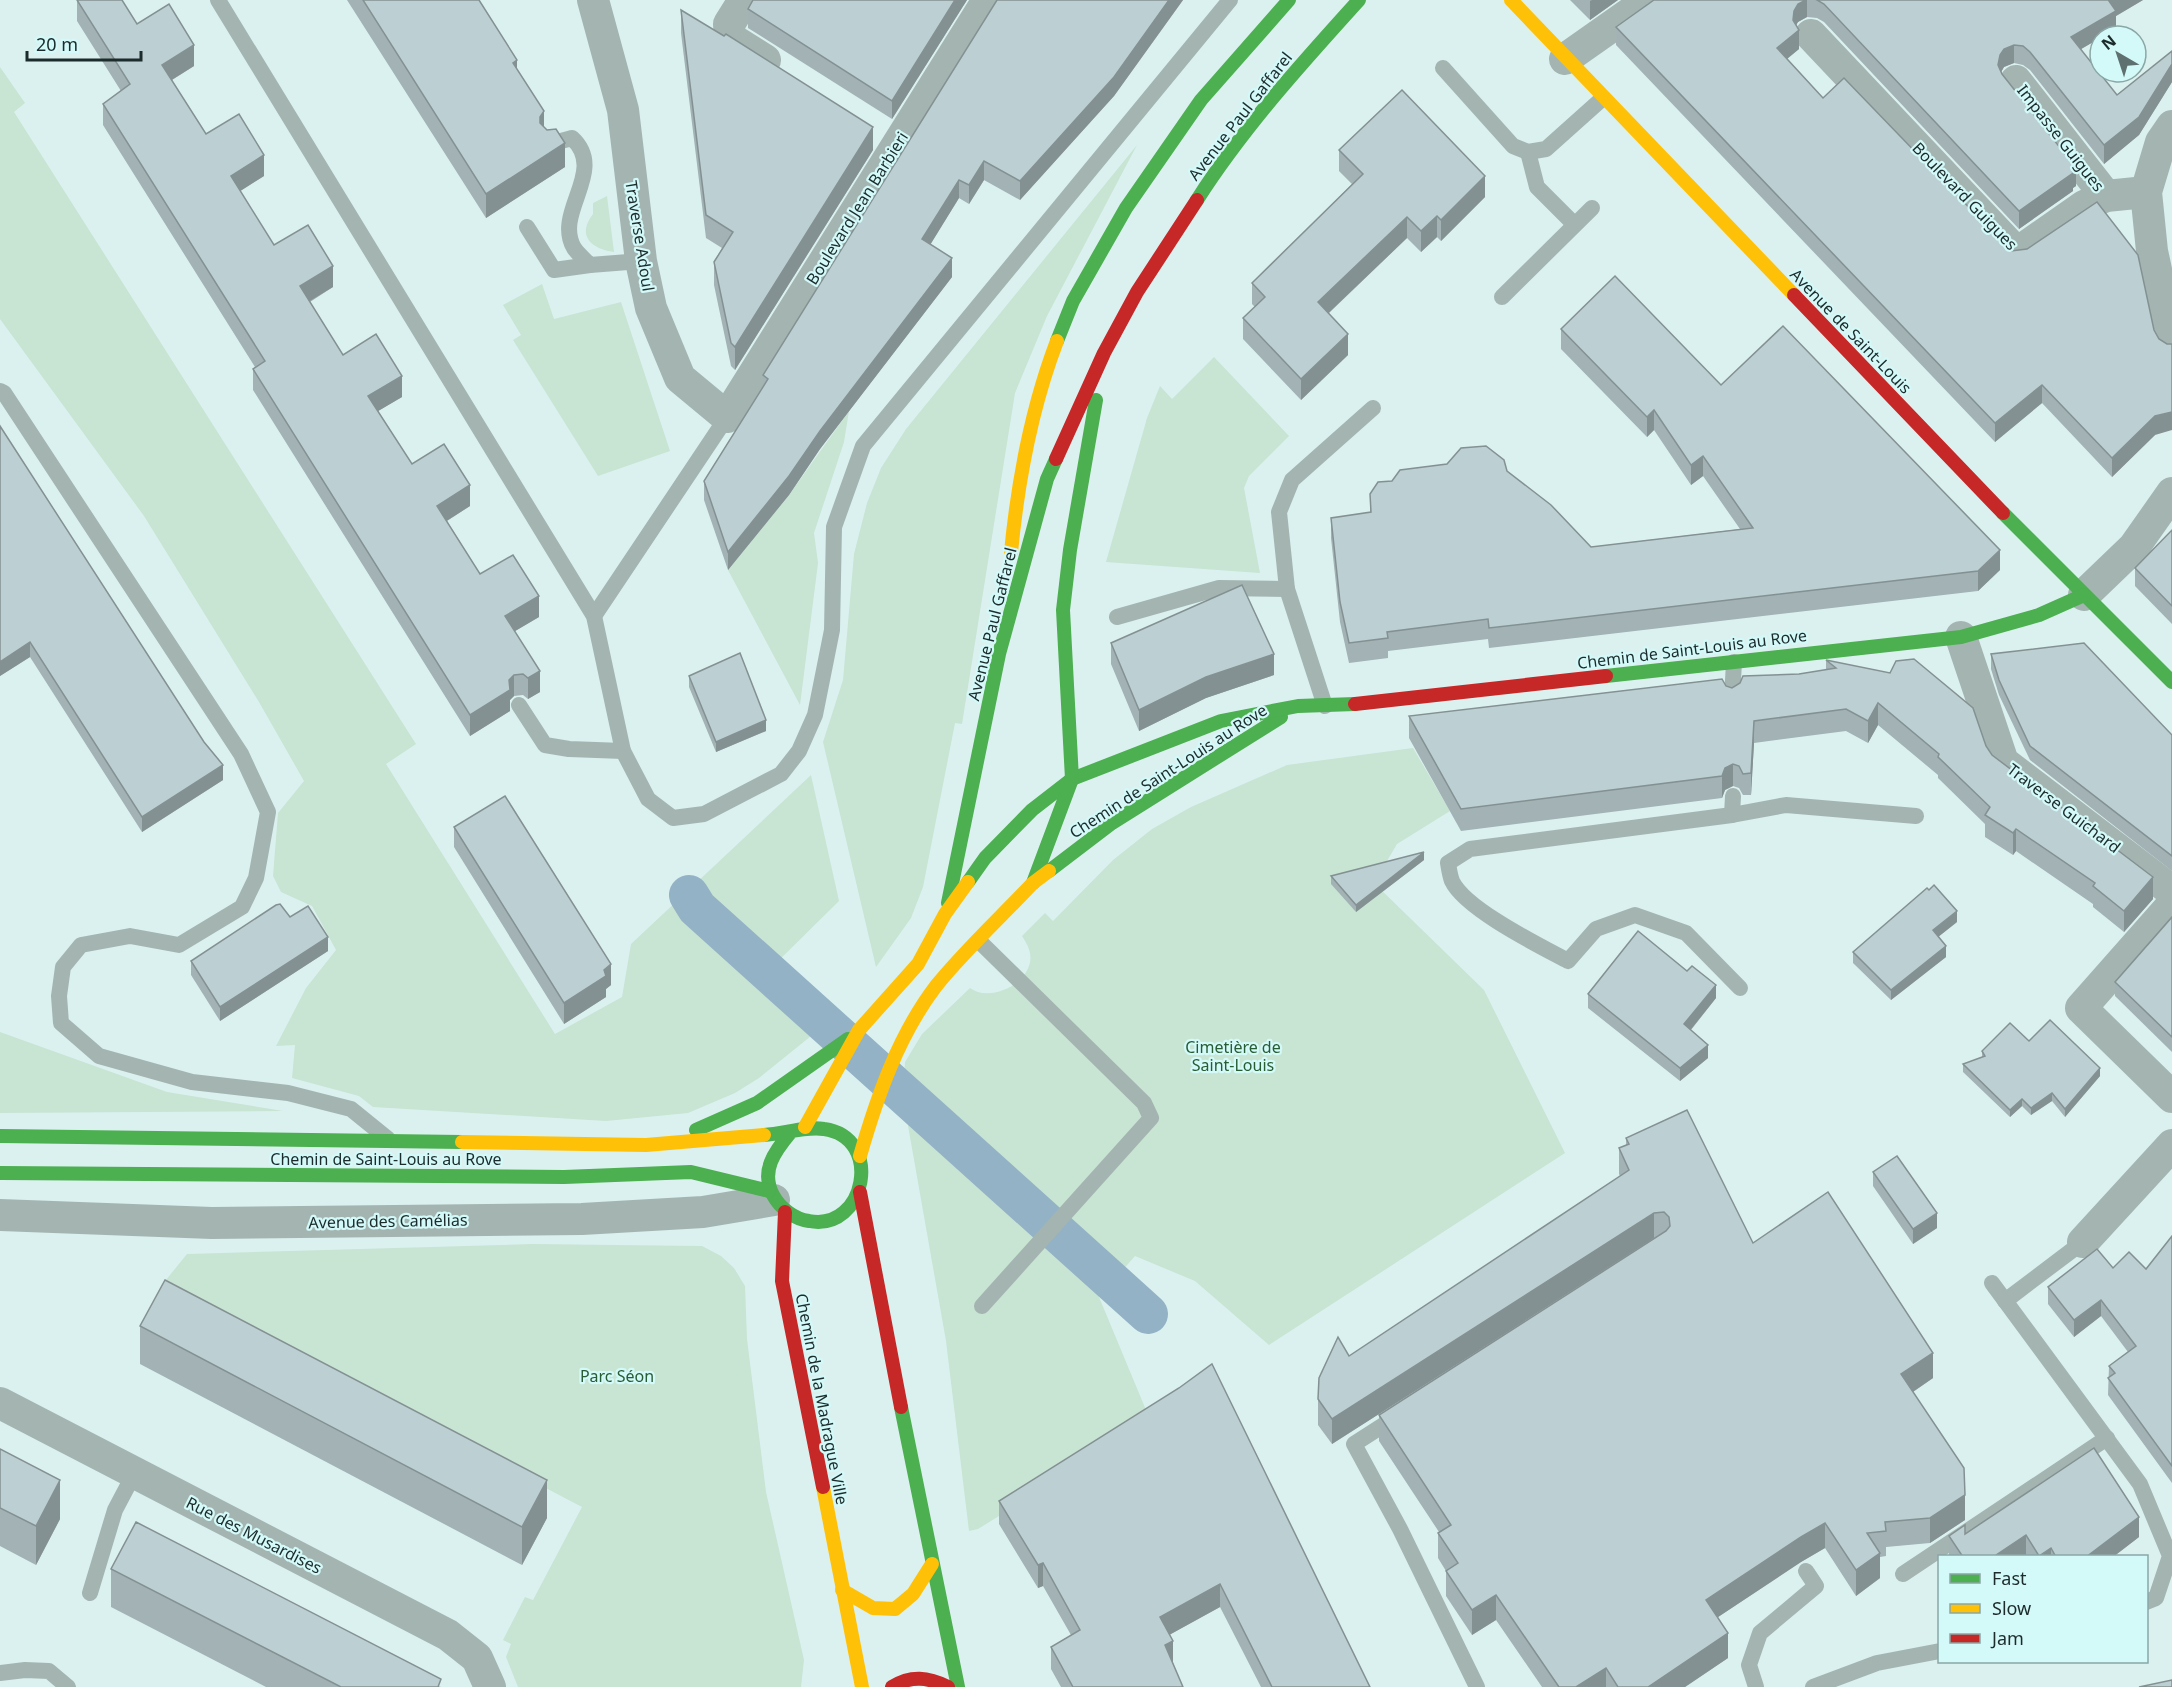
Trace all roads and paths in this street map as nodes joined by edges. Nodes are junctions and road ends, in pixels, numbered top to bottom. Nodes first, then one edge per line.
1 (218, 0) edge
2 (593, 0) edge
3 (744, 0) edge
4 (988, 0) edge
5 (1230, 0) edge
6 (1289, 0) edge
7 (1359, 0) edge
8 (1510, 0) edge
9 (1649, 0) edge
10 (1811, 35) dead end
11 (1565, 59) junction
12 (1443, 68) dead end
13 (789, 75) edge
14 (2016, 81) dead end
15 (1603, 98) junction
16 (2172, 126) edge
17 (550, 144) edge
18 (1528, 152) junction
19 (2146, 192) junction
20 (2106, 196) junction
21 (1592, 208) dead end
22 (1574, 224) junction
23 (527, 227) dead end
24 (641, 261) junction
25 (590, 265) junction
26 (2165, 282) edge
27 (1502, 297) dead end
28 (2172, 345) edge
29 (1104, 353) junction
30 (0, 391) edge
31 (1373, 408) dead end
32 (727, 417) junction
33 (2172, 493) edge
34 (1287, 588) junction
35 (2084, 595) junction
36 (594, 616) junction
37 (1117, 616) dead end
38 (1961, 637) junction
39 (999, 654) junction
40 (1734, 662) junction
41 (2172, 682) edge
42 (1732, 699) edge
43 (519, 705) dead end
44 (1298, 706) junction
45 (1325, 706) junction
46 (623, 751) junction
47 (1072, 779) junction
48 (1733, 796) dead end
49 (1732, 815) junction
50 (1916, 816) dead end
51 (1033, 883) junction
52 (2172, 891) edge
53 (2172, 906) edge
54 (945, 914) junction
55 (979, 941) junction
56 (1740, 988) dead end
57 (859, 1030) junction
58 (2172, 1096) edge
59 (805, 1127) junction
60 (790, 1133) junction
61 (0, 1136) edge
62 (391, 1142) junction
63 (646, 1145) junction
64 (2172, 1145) edge
65 (860, 1156) junction
66 (0, 1173) edge
67 (860, 1192) junction
68 (776, 1201) junction
69 (0, 1215) edge
70 (2083, 1242) joint
71 (1992, 1283) dead end
72 (2005, 1301) junction
73 (982, 1306) dead end
74 (0, 1403) edge
75 (1413, 1406) edge
76 (2107, 1438) junction
77 (134, 1474) junction
78 (932, 1564) junction
79 (1806, 1571) dead end
80 (1904, 1574) dead end
81 (842, 1590) junction
82 (90, 1593) dead end
83 (2148, 1601) edge
84 (1938, 1651) edge
85 (0, 1673) edge
86 (68, 1687) edge
87 (490, 1687) edge
88 (862, 1687) edge
89 (892, 1687) edge
90 (948, 1687) edge
91 (958, 1687) edge
92 (1477, 1687) edge
93 (1756, 1687) edge
94 (1813, 1687) edge

1 - 36 lane
2 - 24 street, Traverse Adoul
3 - 13 street
4 - 32 street, Boulevard Jean Barbieri
5 - 46 lane
6 - 39 main road
7 - 29 main road, Avenue Paul Gaffarel
8 - 11 main road, Avenue de Saint-Louis
9 - 11 street
10 - 20 street, Boulevard Guigues
11 - 15 main road, Avenue de Saint-Louis
12 - 18 lane
14 - 20 street, Impasse Guigues
15 - 18 lane
15 - 35 main road, Avenue de Saint-Louis
16 - 19 street
17 - 25 lane
18 - 22 lane
19 - 20 street, Boulevard Guigues
19 - 26 street
21 - 22 lane
22 - 27 lane
23 - 25 lane
24 - 25 lane
24 - 32 street, Traverse Adoul
26 - 28 street
29 - 39 main road, Avenue Paul Gaffarel
29 - 47 main road, Avenue Paul Gaffarel
30 - 62 lane
31 - 34 lane
32 - 36 lane
33 - 35 street
34 - 37 lane
34 - 45 lane
35 - 38 main road, Chemin de Saint-Louis au Rove
35 - 41 main road, Avenue de Saint-Louis
36 - 46 lane
38 - 40 main road, Chemin de Saint-Louis au Rove
38 - 52 street, Traverse Guichard
39 - 54 main road, Avenue Paul Gaffarel
40 - 42 lane
40 - 45 main road, Chemin de Saint-Louis au Rove
43 - 46 lane
44 - 45 main road, Chemin de Saint-Louis au Rove
44 - 47 main road, Chemin de Saint-Louis au Rove
44 - 51 main road, Chemin de Saint-Louis au Rove
47 - 51 main road, Avenue Paul Gaffarel
47 - 54 main road, Chemin de Saint-Louis au Rove
48 - 49 lane
49 - 50 lane
49 - 56 lane
51 - 55 main road, Chemin de Saint-Louis au Rove
53 - 58 street
54 - 57 main road, Chemin de Saint-Louis au Rove
55 - 65 main road, Chemin de Saint-Louis au Rove
55 - 73 lane
57 - 59 main road, Chemin de Saint-Louis au Rove
57 - 63 main road, Chemin de Saint-Louis au Rove
59 - 60 main road, Chemin de Saint-Louis au Rove
59 - 65 main road, Chemin de Saint-Louis au Rove
60 - 63 main road, Chemin de Saint-Louis au Rove
60 - 68 main road, Chemin de Saint-Louis au Rove
61 - 62 main road, Chemin de Saint-Louis au Rove
62 - 63 main road, Chemin de Saint-Louis au Rove
64 - 70 street
65 - 67 main road, Chemin de Saint-Louis au Rove
66 - 68 main road, Chemin de Saint-Louis au Rove
67 - 68 main road, Chemin de Saint-Louis au Rove
67 - 78 main road
68 - 69 street, Avenue des Camélias
68 - 81 main road, Chemin de la Madrague Ville
70 - 72 lane
71 - 72 lane
72 - 76 lane
74 - 77 street, Rue des Musardises
75 - 92 lane
76 - 80 lane
76 - 83 lane
77 - 82 lane
77 - 87 street, Rue des Musardises
78 - 81 main road
78 - 91 main road
79 - 93 lane
81 - 88 main road, Chemin de la Madrague Ville
84 - 94 lane
85 - 86 lane
89 - 90 main road

